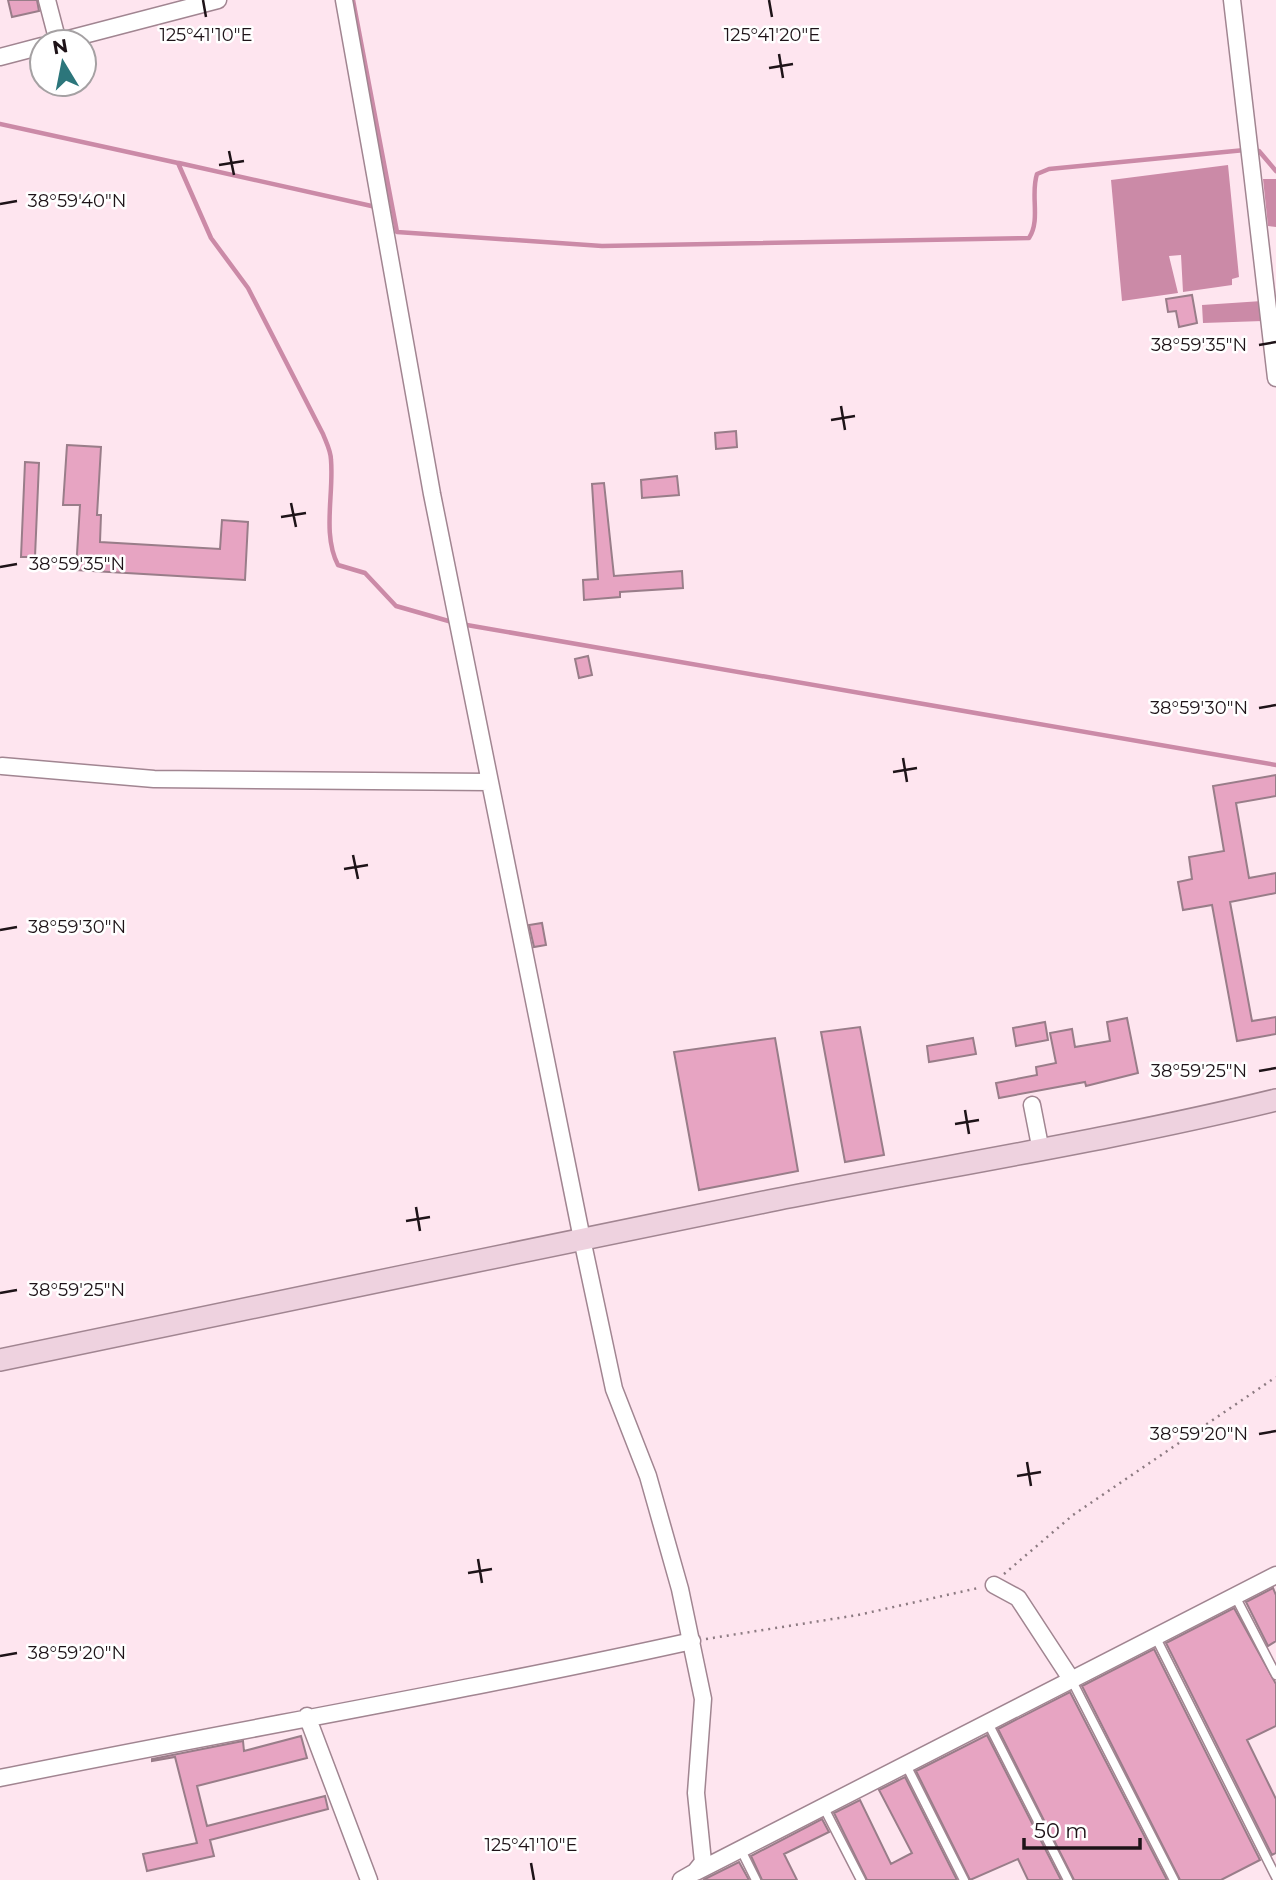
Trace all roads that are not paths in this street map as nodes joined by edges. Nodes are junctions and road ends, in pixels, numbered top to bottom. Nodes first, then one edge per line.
1 (47, 0) edge
2 (218, 0) edge
3 (344, 0) edge
4 (1233, 0) edge
5 (149, 8) edge
6 (54, 28) edge
7 (95, 28) edge
8 (28, 50) edge
9 (0, 57) edge
10 (1276, 379) edge
11 (2, 766) dead end
12 (490, 782) junction
13 (1276, 1100) edge
14 (1032, 1105) dead end
15 (1041, 1151) junction
16 (582, 1239) junction
17 (0, 1360) edge
18 (1276, 1575) edge
19 (994, 1585) road end
20 (1235, 1596) junction
21 (1155, 1636) junction
22 (692, 1641) junction
23 (1276, 1675) edge
24 (1071, 1679) junction
25 (307, 1716) junction
26 (988, 1723) junction
27 (906, 1765) junction
28 (0, 1778) edge
29 (824, 1808) junction
30 (741, 1850) junction
31 (688, 1876) edge
32 (1276, 1877) edge
33 (369, 1880) edge
34 (756, 1880) edge
35 (861, 1880) edge
36 (964, 1880) edge
37 (1068, 1880) edge
38 (1174, 1880) edge

1 - 6 street
2 - 5 street
3 - 12 street
4 - 10 street
5 - 7 street
8 - 9 street
11 - 12 street
12 - 16 street
13 - 15 street
14 - 15 street
15 - 16 street
16 - 17 street
16 - 22 street
18 - 20 street
19 - 24 street
20 - 21 street
20 - 23 lane
21 - 24 street
21 - 32 lane
22 - 25 street
22 - 31 street
24 - 26 street
24 - 38 lane
25 - 28 street
25 - 33 street
26 - 27 street
26 - 37 lane
27 - 29 street
27 - 36 lane
29 - 30 street
29 - 35 lane
30 - 31 street
30 - 34 lane

